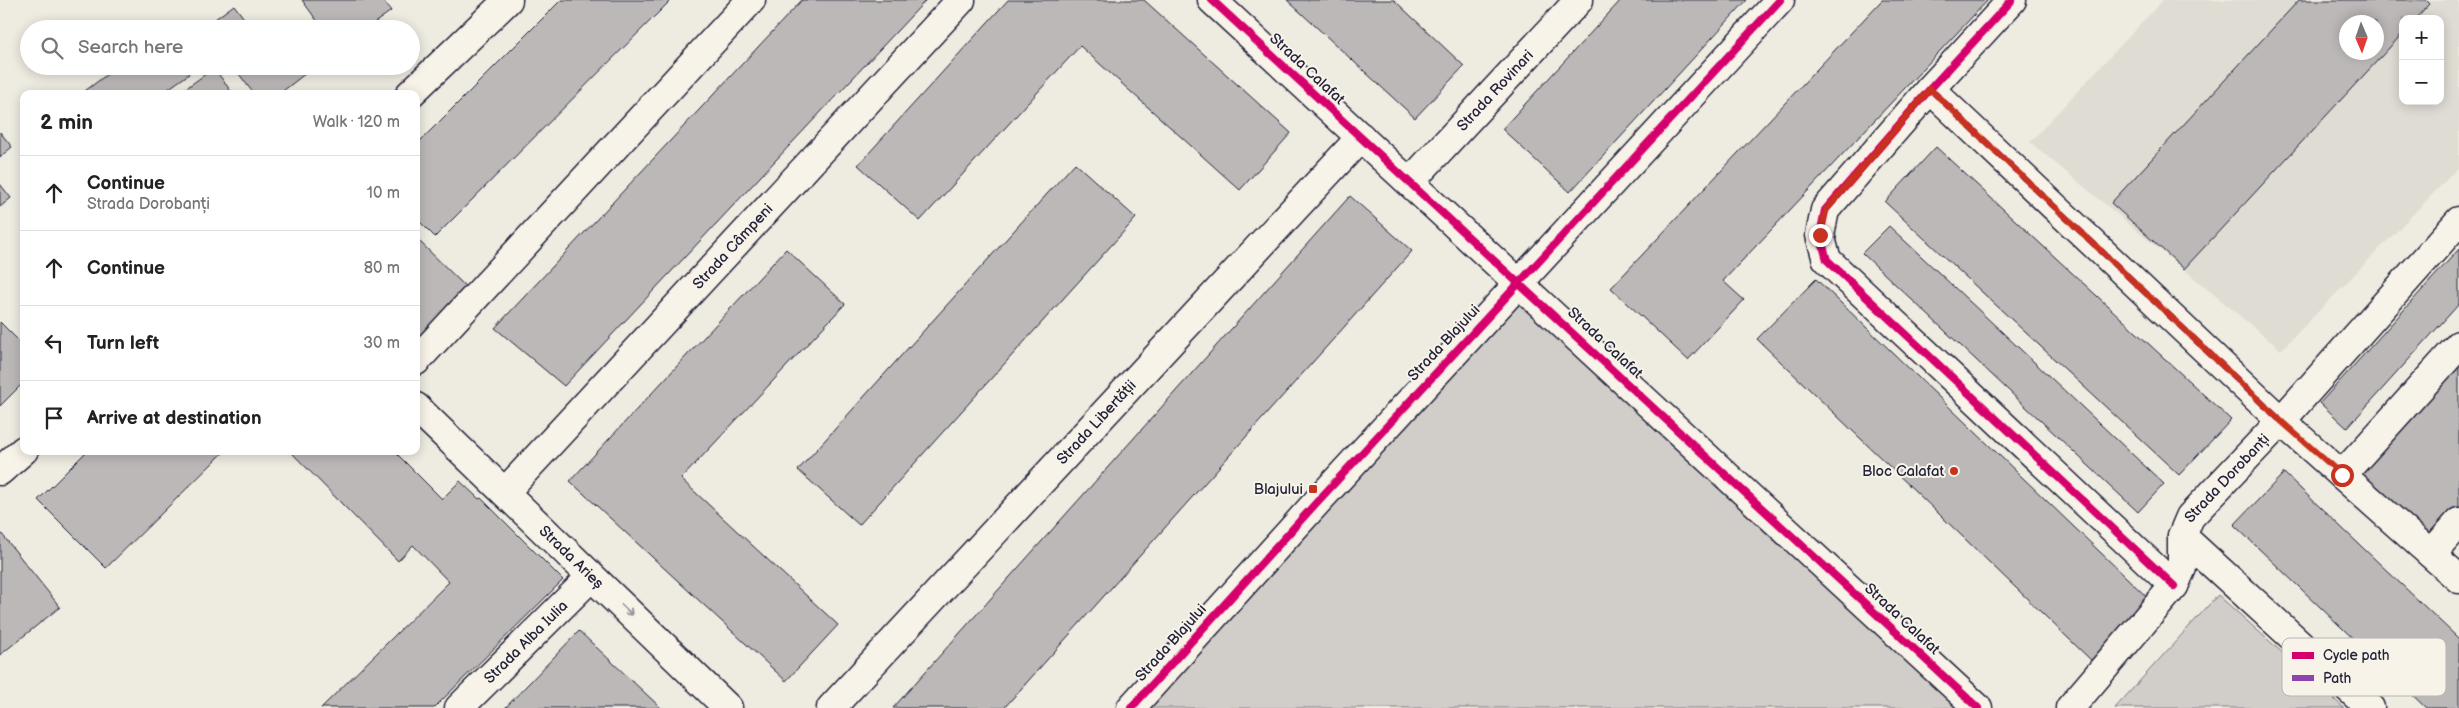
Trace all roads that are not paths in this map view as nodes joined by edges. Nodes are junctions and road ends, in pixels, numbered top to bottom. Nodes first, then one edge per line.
1 (508, 0) edge
2 (751, 0) edge
3 (961, 0) edge
4 (1212, 0) edge
5 (1580, 0) edge
6 (1780, 0) edge
7 (2012, 0) edge
8 (1930, 89) junction
9 (414, 90) edge
10 (1361, 137) junction
11 (1410, 182) junction
12 (2459, 222) edge
13 (1518, 282) junction
14 (2459, 345) edge
15 (420, 357) edge
16 (420, 411) edge
17 (2281, 421) junction
18 (20, 454) edge
19 (0, 471) edge
20 (2342, 475) junction
21 (505, 492) junction
22 (2459, 522) edge
23 (2182, 536) junction
24 (2431, 554) junction
25 (592, 577) junction
26 (2459, 580) edge
27 (2174, 586) junction
28 (2293, 638) edge
29 (2357, 696) edge
30 (460, 708) edge
31 (728, 708) edge
32 (831, 708) edge
33 (1131, 708) edge
34 (1978, 708) edge
35 (2070, 708) edge
36 (2370, 708) edge

1 - 9 street
2 - 15 street
3 - 21 street, Strada Câmpeni
4 - 10 street, Strada Calafat
5 - 11 street, Strada Rovinari
6 - 13 street, Strada Blajului
7 - 8 street
8 - 17 street
8 - 27 street
10 - 11 street, Strada Calafat
10 - 32 street, Strada Libertății
11 - 13 street, Strada Calafat
12 - 17 street
13 - 33 street, Strada Blajului
13 - 34 street, Strada Calafat
14 - 20 street
16 - 21 street, Strada Arieș
17 - 20 street, Strada Dorobanți
17 - 23 street, Strada Dorobanți
18 - 19 street
20 - 24 street, Strada Dorobanți
21 - 25 street, Strada Arieș
22 - 24 street
23 - 27 street, Strada Dorobanți
23 - 28 street
24 - 26 street, Strada Dorobanți
25 - 30 street, Strada Alba Iulia
25 -> 31 street, Strada Arieș
27 - 35 street, Strada Dorobanți
29 - 36 street

